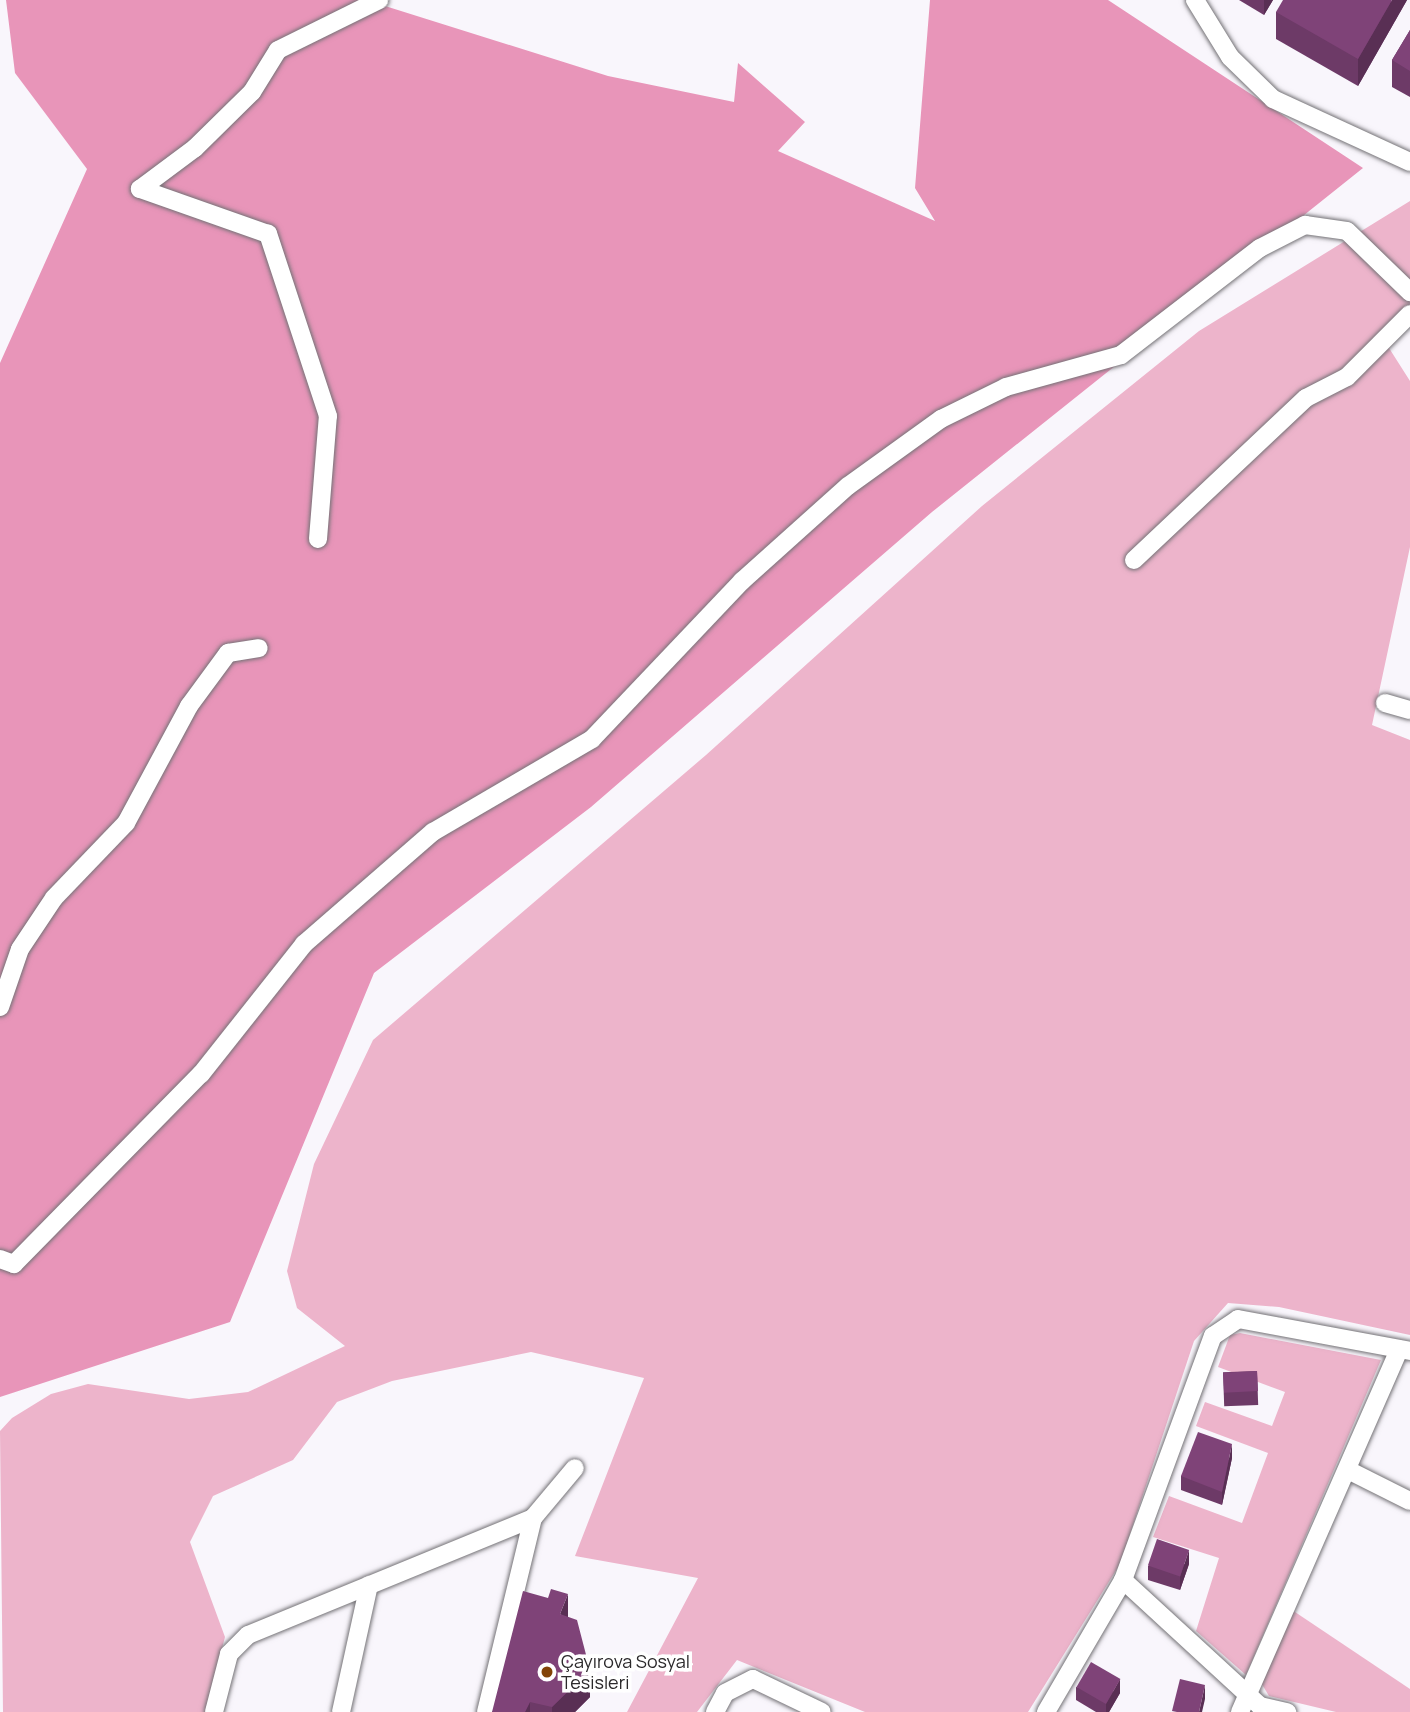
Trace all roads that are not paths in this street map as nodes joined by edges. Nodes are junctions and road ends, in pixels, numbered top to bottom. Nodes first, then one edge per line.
1 (379, 0) edge
2 (1195, 0) edge
3 (1410, 162) edge
4 (1410, 292) edge
5 (1410, 314) edge
6 (318, 539) dead end
7 (1134, 560) dead end
8 (259, 648) dead end
9 (1385, 703) dead end
10 (1410, 710) edge
11 (0, 1007) edge
12 (0, 1259) edge
13 (1404, 1350) edge
14 (575, 1468) dead end
15 (1348, 1470) junction
16 (1410, 1501) edge
17 (533, 1518) junction
18 (1123, 1580) junction
19 (369, 1585) junction
20 (1248, 1688) junction
21 (214, 1712) edge
22 (341, 1712) edge
23 (486, 1712) edge
24 (715, 1712) edge
25 (822, 1712) edge
26 (1046, 1712) edge
27 (1240, 1712) edge
28 (1287, 1712) edge

1 - 6 street
2 - 3 street
4 - 12 street
5 - 7 street
8 - 11 street
9 - 10 street
13 - 15 street
13 - 18 street
14 - 17 street
15 - 16 street
15 - 20 street
17 - 19 street
17 - 23 street
18 - 20 street
18 - 26 street
19 - 21 street
19 - 22 street
20 - 27 street
20 - 28 street
24 - 25 street

